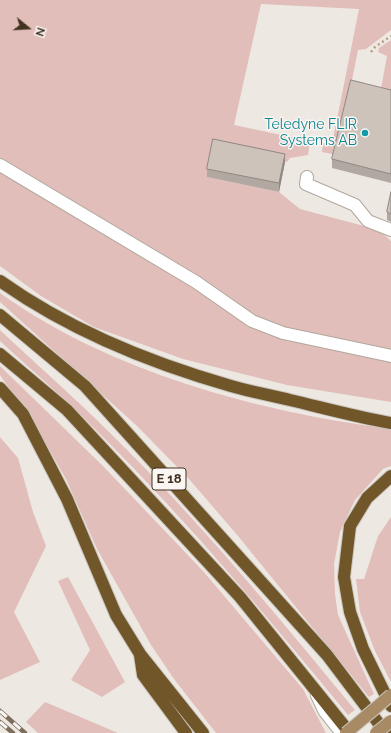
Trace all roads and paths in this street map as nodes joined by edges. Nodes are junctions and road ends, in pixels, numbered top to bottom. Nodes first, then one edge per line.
1 (391, 36) edge
2 (371, 52) dead end
3 (0, 165) edge
4 (307, 177) dead end
5 (391, 230) edge
6 (0, 281) edge
7 (0, 315) edge
8 (0, 354) edge
9 (391, 356) edge
10 (0, 388) edge
11 (391, 423) edge
12 (391, 476) edge
13 (140, 654) junction
14 (306, 676) junction
15 (391, 695) edge
16 (391, 706) edge
17 (391, 721) edge
18 (186, 733) edge
19 (203, 733) edge
20 (338, 733) edge
21 (346, 733) edge
22 (350, 733) edge
23 (376, 733) edge
24 (386, 733) edge

1 - 2 path
3 - 9 street
4 - 5 street
6 - 11 highway
7 - 24 highway, E 18
8 - 14 highway, E 18
10 - 13 highway
12 - 16 highway
13 - 18 highway
13 - 19 highway
14 - 20 lane
14 - 22 highway, E 18
15 - 21 main road, bridge
17 - 23 main road, bridge

